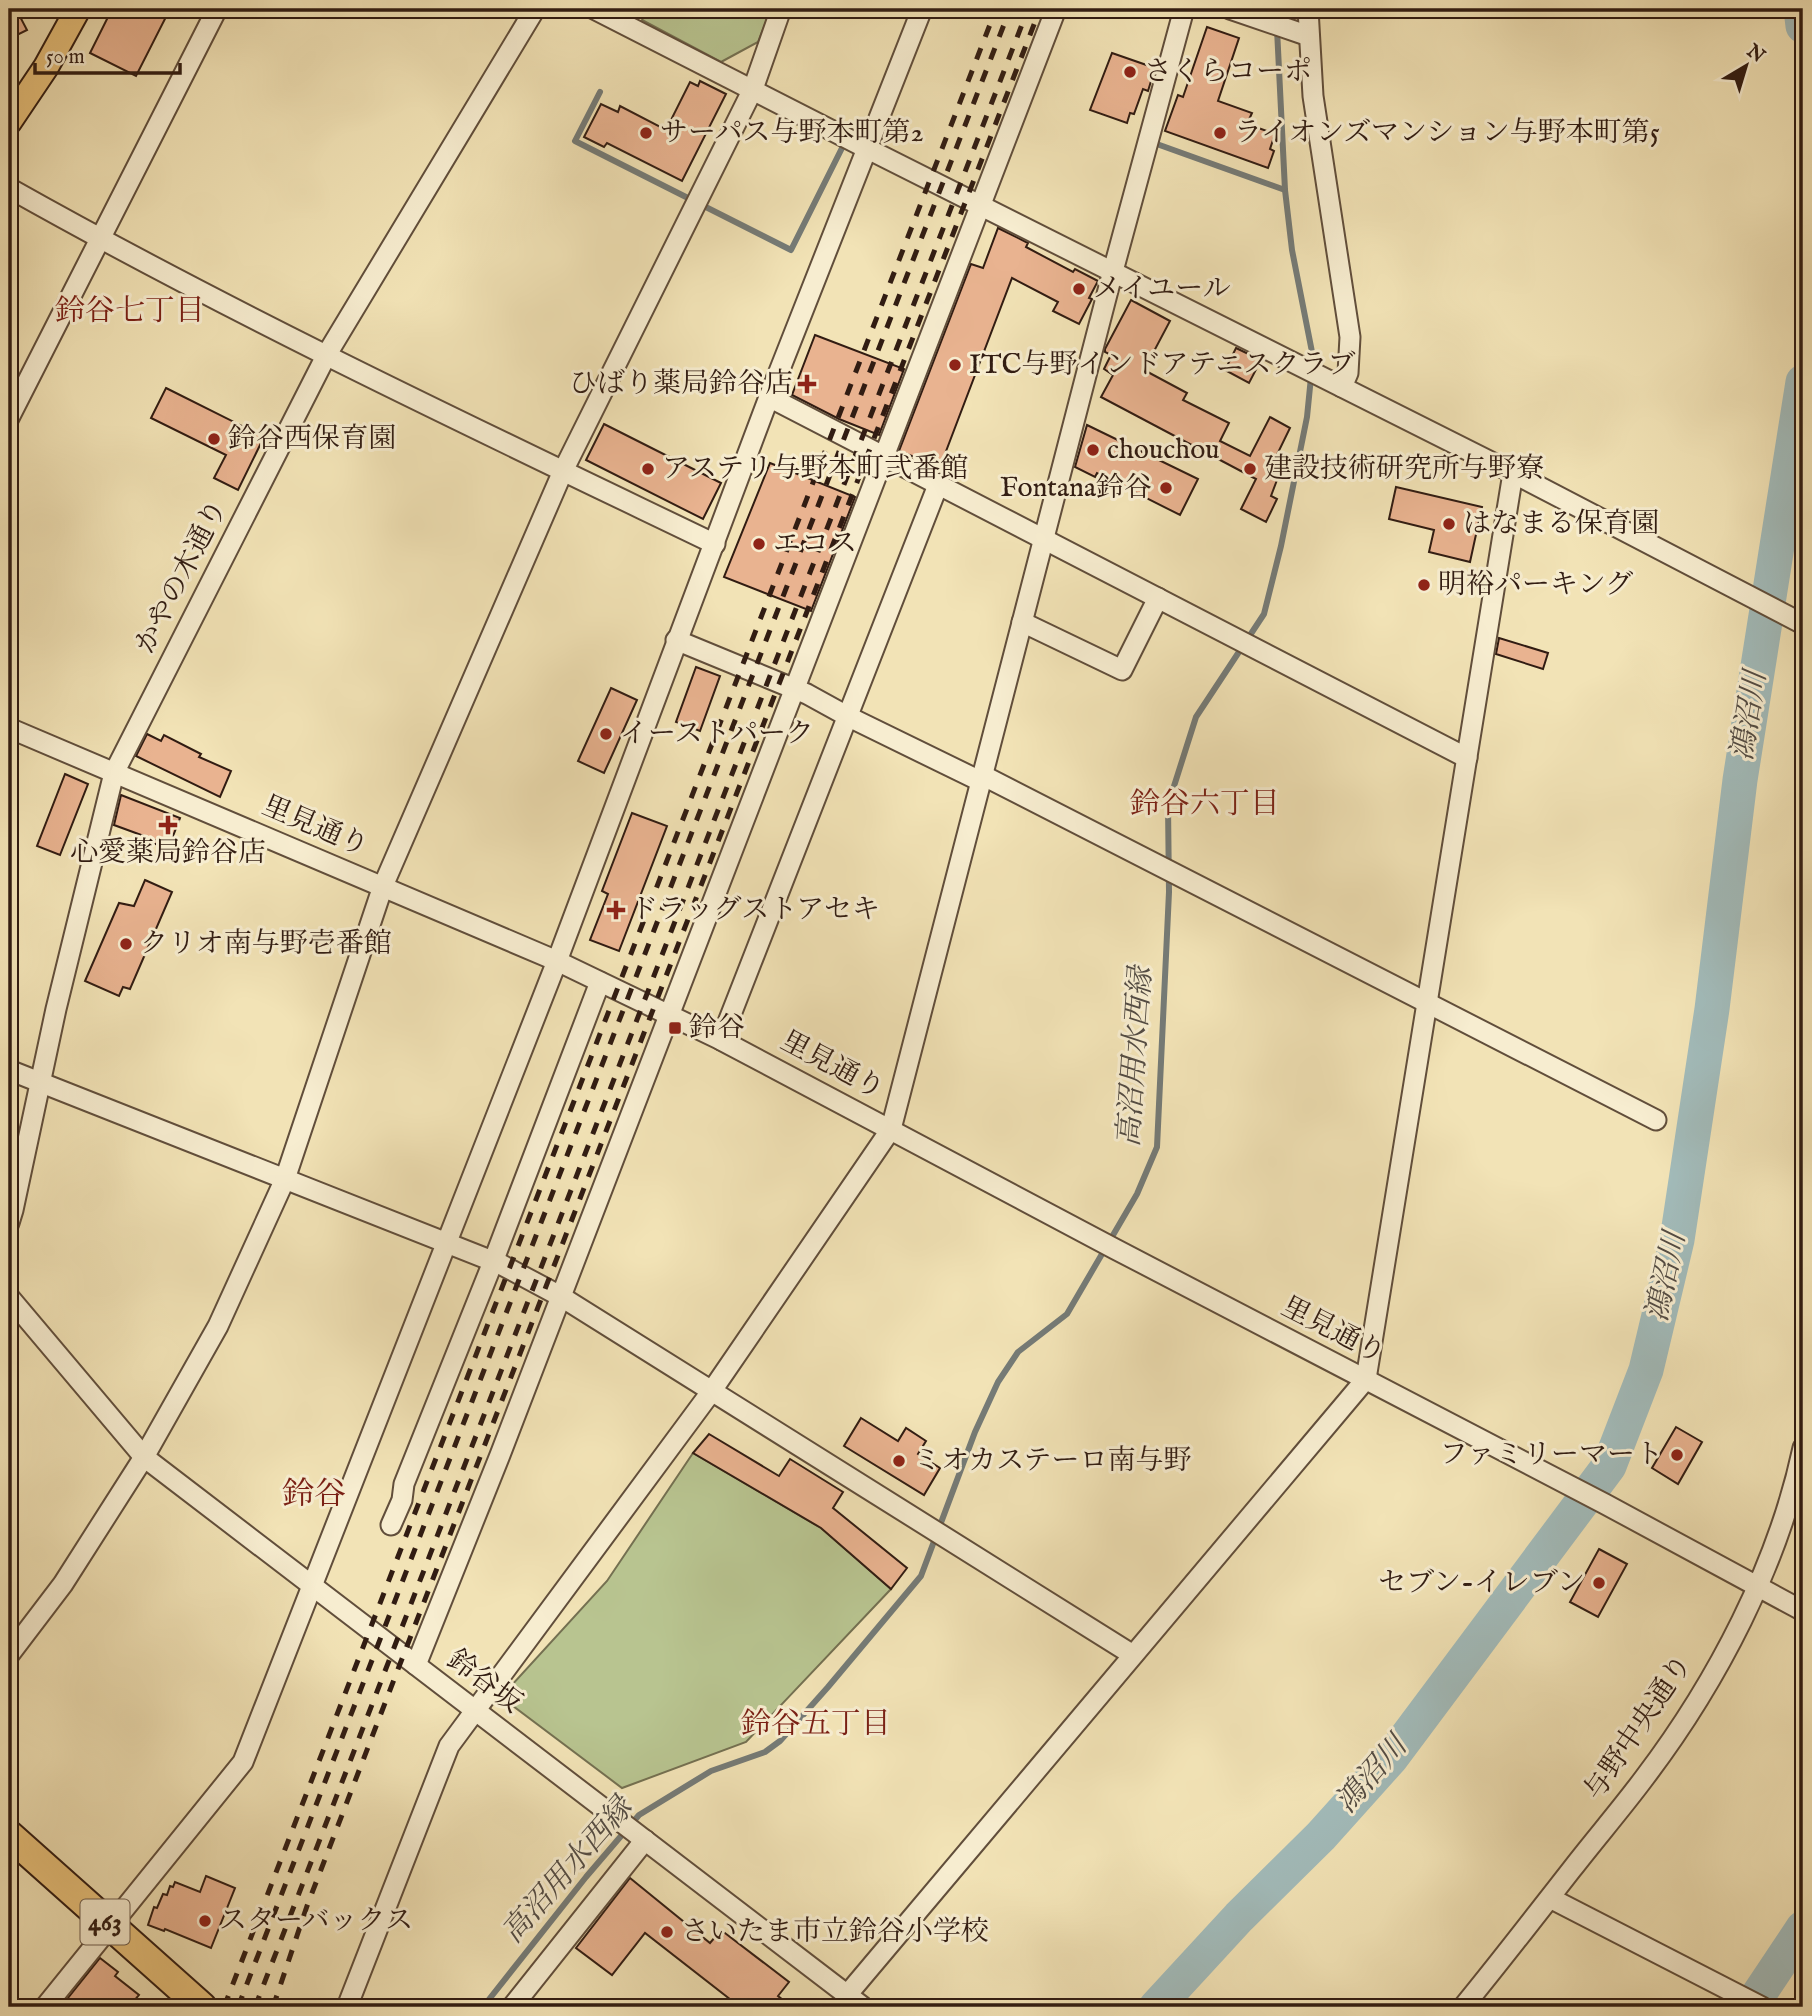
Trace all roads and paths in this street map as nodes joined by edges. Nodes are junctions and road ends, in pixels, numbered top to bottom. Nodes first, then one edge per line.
1 (78, 9) edge
2 (218, 9) edge
3 (535, 9) edge
4 (594, 9) edge
5 (781, 9) edge
6 (922, 9) edge
7 (1056, 9) edge
8 (1184, 9) edge
9 (1230, 9) edge
10 (1308, 9) edge
11 (1309, 36) junction
12 (753, 89) junction
13 (10, 115) edge
14 (866, 148) junction
15 (9, 187) edge
16 (981, 205) junction
17 (100, 239) junction
18 (1113, 271) junction
19 (327, 354) junction
20 (1342, 387) junction
21 (769, 397) junction
22 (9, 418) edge
23 (883, 456) junction
24 (563, 471) junction
25 (1513, 473) junction
26 (938, 485) junction
27 (1043, 539) junction
28 (715, 544) junction
29 (1158, 598) junction
30 (1796, 620) edge
31 (1022, 622) junction
32 (676, 640) junction
33 (794, 688) junction
34 (847, 716) junction
35 (9, 728) edge
36 (1467, 758) junction
37 (114, 773) junction
38 (981, 778) junction
39 (383, 886) junction
40 (557, 961) junction
41 (600, 982) junction
42 (1427, 1003) junction
43 (669, 1015) junction
44 (721, 1040) junction
45 (9, 1070) edge
46 (41, 1082) junction
47 (1656, 1120) dead end
48 (891, 1129) junction
49 (285, 1179) junction
50 (9, 1223) edge
51 (447, 1242) junction
52 (493, 1262) junction
53 (561, 1296) junction
54 (9, 1297) edge
55 (1366, 1379) junction
56 (711, 1392) junction
57 (1803, 1448) edge
58 (144, 1457) junction
59 (391, 1525) dead end
60 (313, 1586) junction
61 (1757, 1588) junction
62 (1803, 1611) edge
63 (9, 1655) edge
64 (1133, 1656) junction
65 (416, 1665) junction
66 (475, 1710) junction
67 (634, 1832) junction
68 (9, 1835) edge
69 (1550, 1898) junction
70 (110, 1926) junction
71 (847, 1995) junction
72 (1753, 2002) edge
73 (45, 2007) edge
74 (202, 2007) edge
75 (347, 2007) edge
76 (512, 2007) edge
77 (863, 2007) edge
78 (1464, 2007) edge

1 - 13 main road
2 - 17 street
3 - 19 street, かやの木通り
4 - 12 street
5 - 12 street
6 - 14 street
7 - 16 street
8 - 18 street
9 - 11 street
10 - 11 street
11 - 20 street
12 - 14 street
12 - 24 street
14 - 16 street
14 - 21 street
15 - 17 street
16 - 18 street
16 - 23 street
17 - 19 street
17 - 22 street
18 - 20 street
18 - 27 street
19 - 24 street
19 - 37 street, かやの木通り
20 - 25 street
21 - 23 street
21 - 28 street
23 - 26 street
23 - 33 street
24 - 28 street
24 - 39 street
25 - 30 street
25 - 36 street
26 - 27 street
26 - 34 street
27 - 29 street
27 - 31 street
28 - 32 street
29 - 31 street
29 - 36 street
31 - 38 street
32 - 33 street
32 - 40 street
33 - 34 street
33 - 43 street
34 - 38 street
34 - 44 street
35 - 37 street, 里見通り
36 - 42 street
37 - 39 street, 里見通り
37 - 46 street, かやの木通り
38 - 42 street
38 - 48 street
39 - 40 street, 里見通り
39 - 49 street
40 - 41 street, 里見通り
40 - 51 street
41 - 43 street, 里見通り
41 - 52 street
42 - 47 street
42 - 55 street
43 - 44 street, 里見通り
43 - 53 street
44 - 48 street, 里見通り
45 - 46 street
46 - 49 street
46 - 50 street, かやの木通り
48 - 55 street, 里見通り
48 - 56 street
49 - 51 street
49 - 58 street
51 - 52 street
51 - 60 street
52 - 53 street
52 - 59 street
53 - 56 street
53 - 65 street
54 - 58 street, 鈴谷坂
55 - 61 street, 里見通り
55 - 64 street
56 - 64 street
56 - 66 street
57 - 61 street, 与野中央通り
58 - 60 street, 鈴谷坂
58 - 63 street
60 - 65 street, 鈴谷坂
60 - 70 street
61 - 62 street
61 - 69 street, 与野中央通り
64 - 71 street
65 - 66 street, 鈴谷坂
66 - 67 street, 鈴谷坂
66 - 75 street
67 - 71 street, 鈴谷坂
67 - 76 street
68 - 70 highway, 463
69 - 72 street
69 - 78 street, 与野中央通り
70 - 73 street
70 - 74 highway, 463
71 - 77 street, 鈴谷坂

